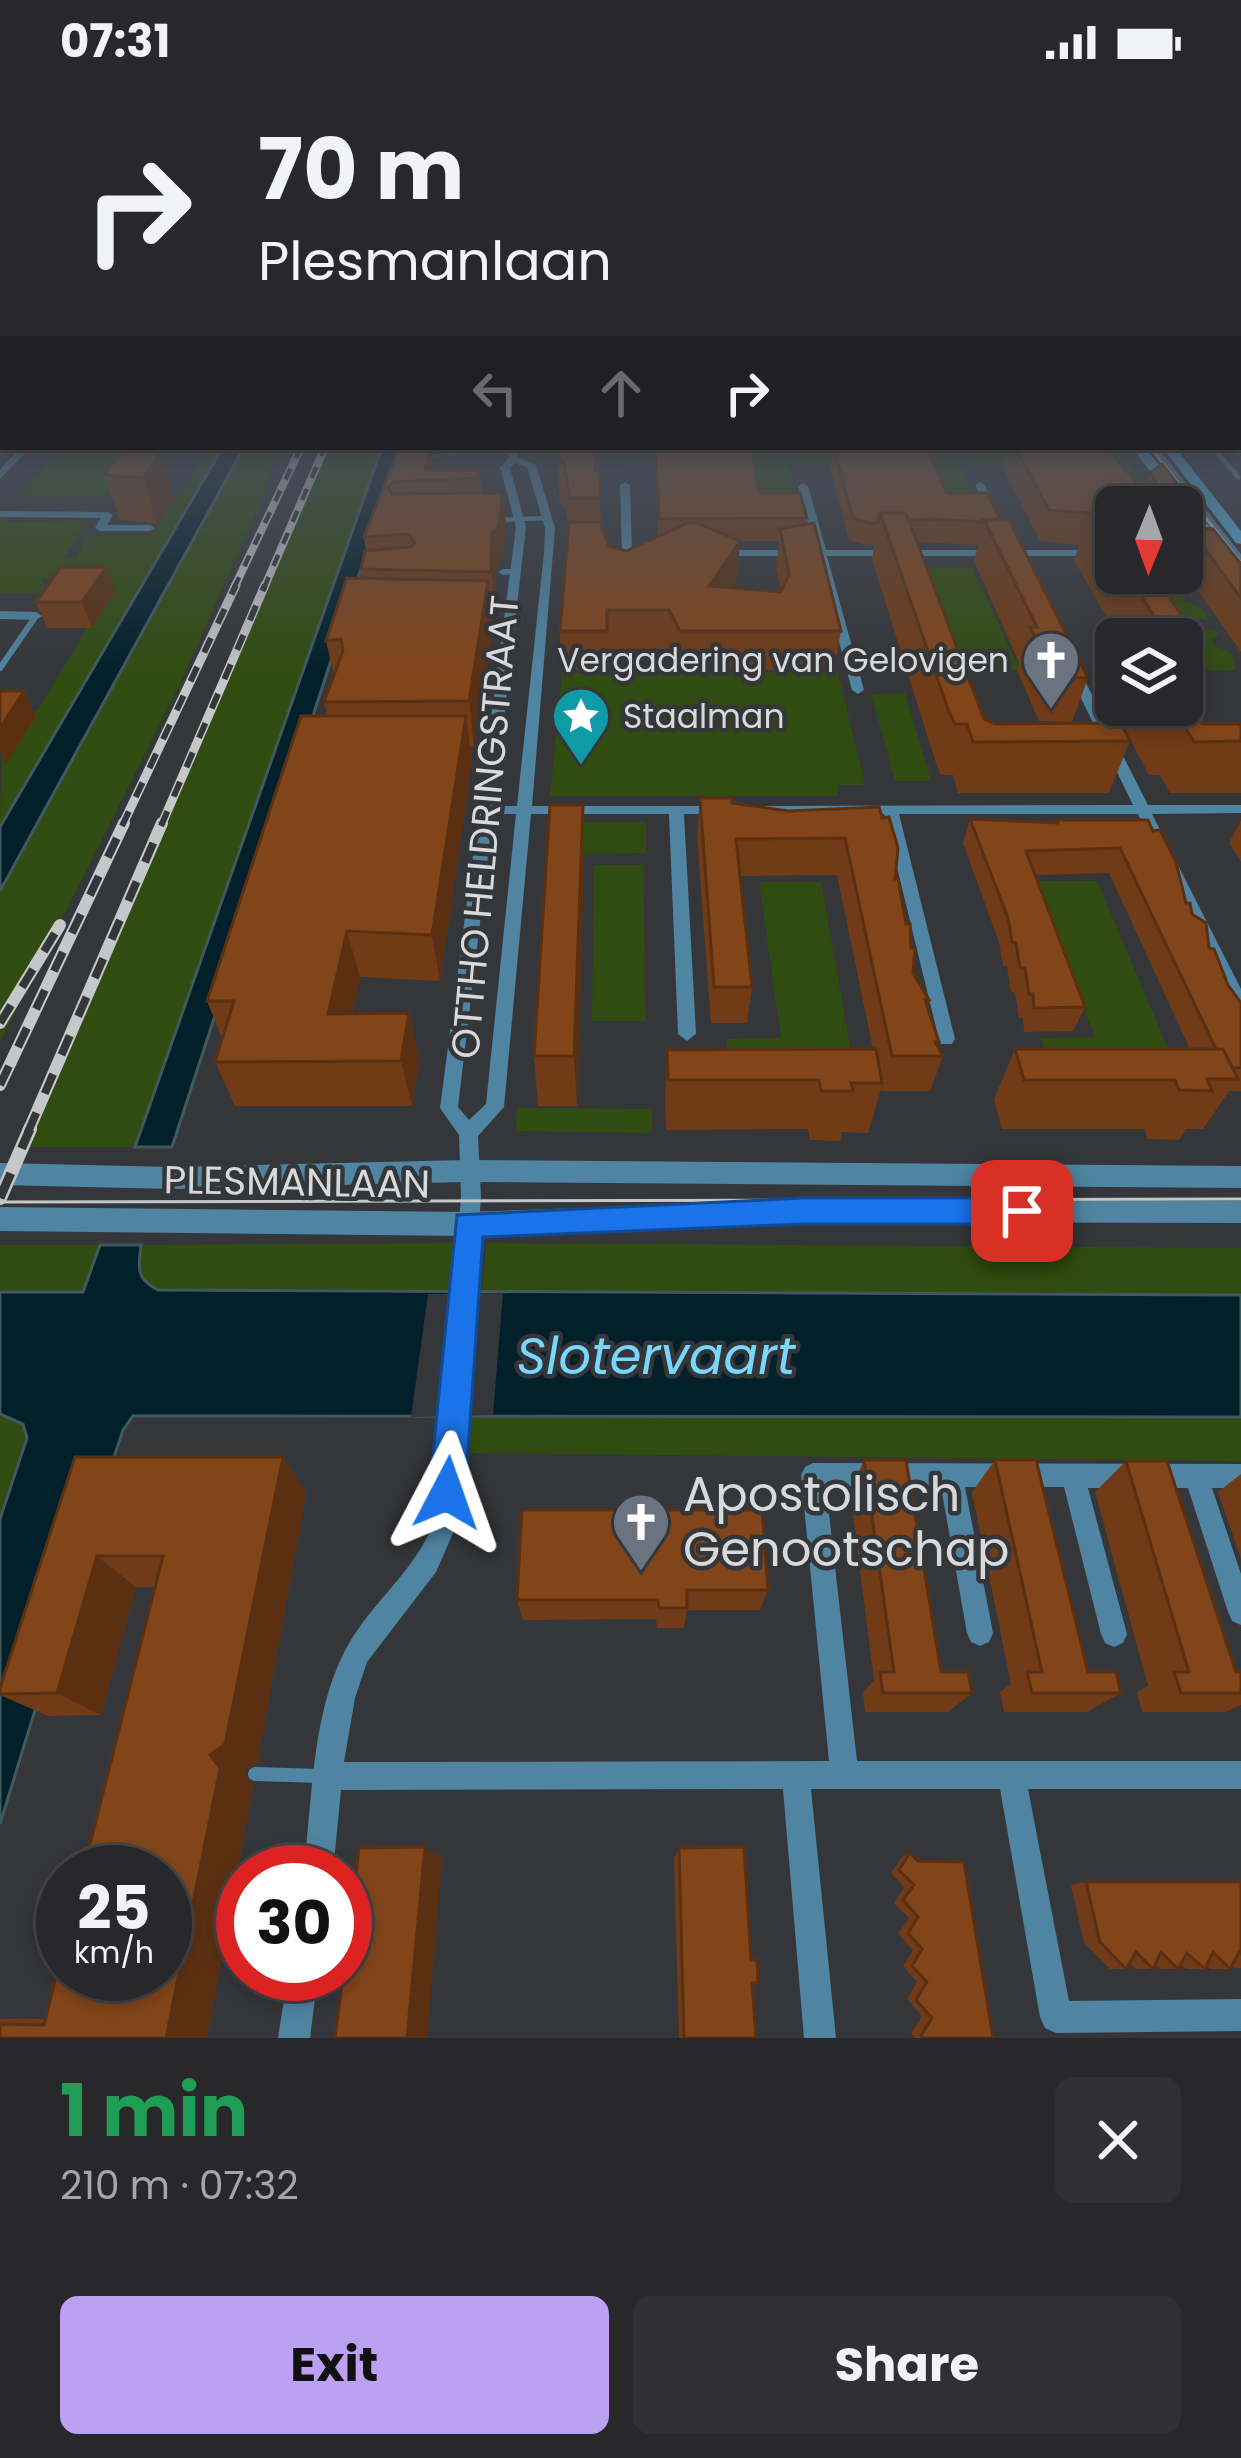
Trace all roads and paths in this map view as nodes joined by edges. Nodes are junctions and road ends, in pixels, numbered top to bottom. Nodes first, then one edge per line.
1 (513, 494) edge
2 (540, 494) edge
3 (625, 494) edge
4 (805, 494) edge
5 (984, 494) edge
6 (1186, 494) edge
7 (1191, 494) edge
8 (1198, 494) edge
9 (0, 514) edge
10 (547, 518) junction
11 (520, 519) junction
12 (483, 520) edge
13 (150, 528) dead end
14 (1241, 540) edge
15 (518, 553) junction
16 (549, 553) junction
17 (568, 553) edge
18 (608, 553) edge
19 (627, 554) junction
20 (643, 554) edge
21 (698, 554) edge
22 (825, 554) junction
23 (1095, 555) edge
24 (1015, 558) junction
25 (1241, 558) edge
26 (1241, 575) edge
27 (0, 615) edge
28 (37, 616) joint
29 (488, 617) edge
30 (510, 617) junction
31 (1061, 645) edge
32 (0, 668) edge
33 (858, 690) dead end
34 (472, 754) dead end
35 (493, 754) junction
36 (890, 809) junction
37 (1144, 809) junction
38 (1241, 809) edge
39 (488, 810) junction
40 (524, 810) junction
41 (676, 810) junction
42 (1241, 1006) edge
43 (687, 1034) dead end
44 (946, 1039) dead end
45 (468, 1133) junction
46 (466, 1171) junction
47 (0, 1174) edge
48 (1241, 1177) edge
49 (1241, 1212) edge
50 (0, 1219) edge
51 (468, 1224) junction
52 (951, 1475) junction
53 (1196, 1475) junction
54 (1073, 1476) junction
55 (1241, 1476) edge
56 (1241, 1612) edge
57 (980, 1633) dead end
58 (1114, 1634) dead end
59 (255, 1774) dead end
60 (1241, 1775) edge
61 (332, 1776) junction
62 (1012, 1776) junction
63 (796, 1777) junction
64 (845, 1778) junction
65 (322, 1845) edge
66 (299, 2001) edge
67 (1241, 2015) edge
68 (294, 2038) edge
69 (820, 2038) edge

1 - 11 street, OTTHO HELDRINGSTRAAT
2 - 10 street, OTTHO HELDRINGSTRAAT
3 - 19 street
4 - 22 street
5 - 24 street
6 - 26 main road
7 - 25 lane
8 - 14 main road
9 - 13 street
10 - 11 lane
10 - 16 street, OTTHO HELDRINGSTRAAT
11 - 12 lane
11 - 15 street, OTTHO HELDRINGSTRAAT
15 - 16 street
15 - 30 street, OTTHO HELDRINGSTRAAT
16 - 17 street
16 - 40 street, OTTHO HELDRINGSTRAAT
18 - 19 street
19 - 20 street
21 - 22 street
22 - 24 street
22 - 33 street
23 - 24 street
27 - 28 street
28 - 32 lane
29 - 30 street, OTTHO HELDRINGSTRAAT
30 - 35 street, OTTHO HELDRINGSTRAAT
31 - 37 street
34 - 35 street, OTTHO HELDRINGSTRAAT
35 - 39 street, OTTHO HELDRINGSTRAAT
36 - 37 street
36 - 41 street
36 - 44 street
37 - 38 street
37 - 42 street
39 - 40 street
39 - 45 street, OTTHO HELDRINGSTRAAT
40 - 41 street
40 - 45 street, OTTHO HELDRINGSTRAAT
41 - 43 street
45 - 46 street, OTTHO HELDRINGSTRAAT
46 - 47 street, PLESMANLAAN
46 - 48 street, PLESMANLAAN
46 - 51 street, OTTHO HELDRINGSTRAAT
49 - 51 street, PLESMANLAAN
50 - 51 street, PLESMANLAAN
51 - 61 street, OTTHO HELDRINGSTRAAT
52 - 54 street
52 - 57 street
52 - 64 street
53 - 54 street
53 - 55 street
53 - 56 street
54 - 58 street
59 - 61 lane
60 - 62 street
61 - 63 street
61 - 65 street, OTTHO HELDRINGSTRAAT
62 - 64 street
62 - 67 street
63 - 64 street
63 - 69 street
66 - 68 street

